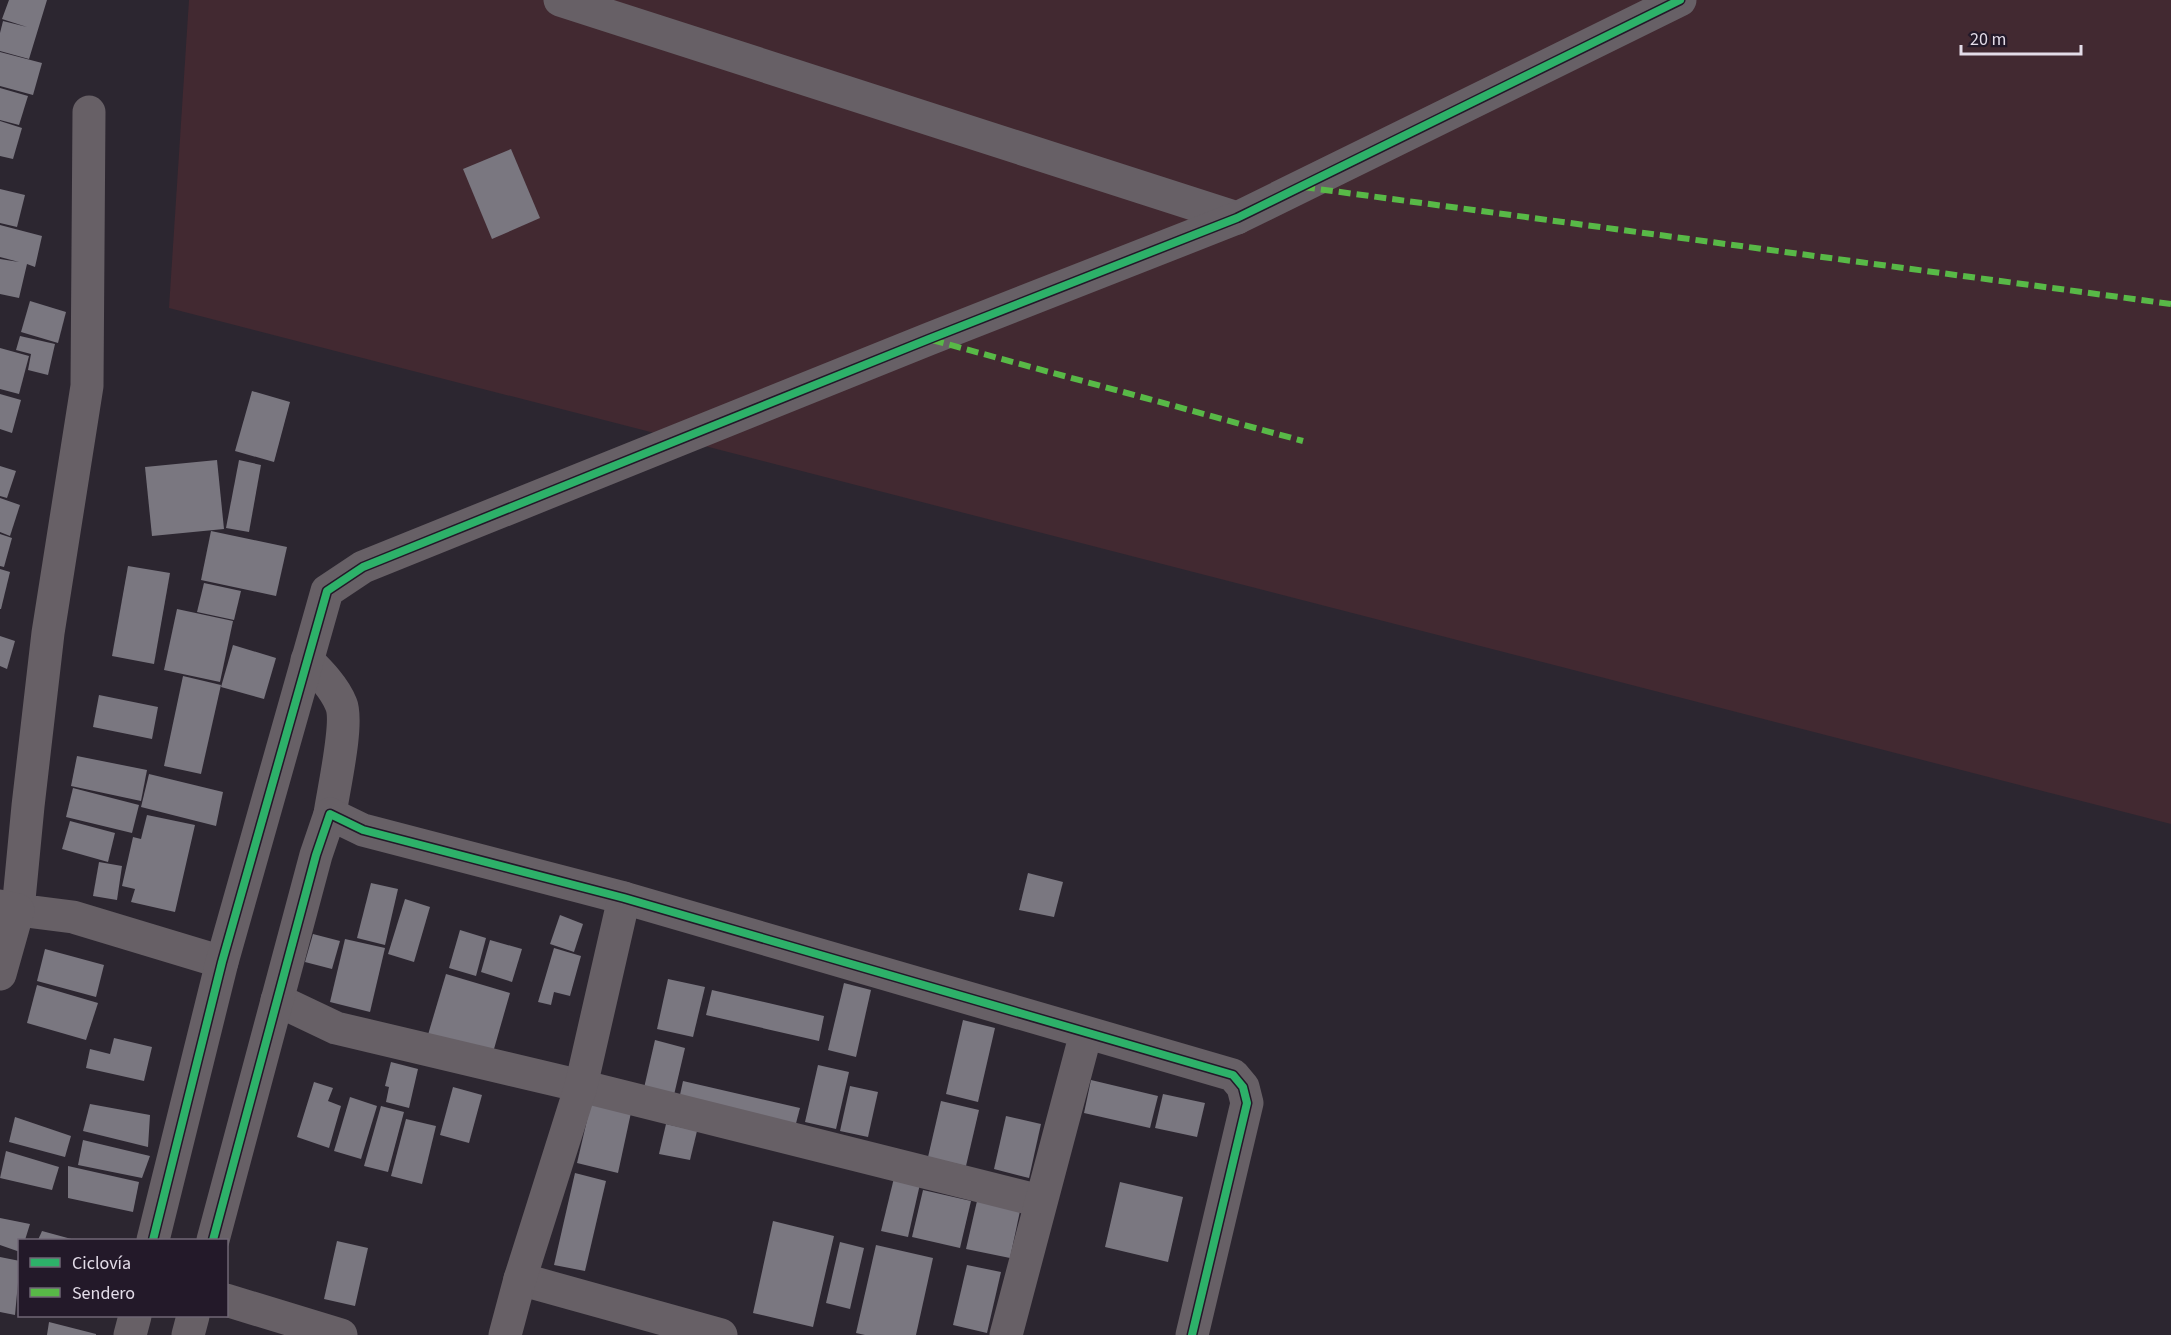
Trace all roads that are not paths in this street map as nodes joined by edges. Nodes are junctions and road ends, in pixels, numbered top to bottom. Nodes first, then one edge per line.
1 (560, 0) edge
2 (1680, 0) edge
3 (89, 112) dead end
4 (1237, 218) junction
5 (307, 660) junction
6 (330, 814) junction
7 (624, 898) junction
8 (9, 908) edge
9 (222, 962) junction
10 (0, 974) edge
11 (277, 1000) junction
12 (1086, 1033) junction
13 (580, 1086) junction
14 (1041, 1201) junction
15 (153, 1239) edge
16 (213, 1239) edge
17 (520, 1279) junction
18 (228, 1301) edge
19 (135, 1317) edge
20 (193, 1317) edge
21 (130, 1335) edge
22 (188, 1335) edge
23 (341, 1335) edge
24 (506, 1335) edge
25 (721, 1335) edge
26 (1006, 1335) edge
27 (1192, 1335) edge

1 - 4 street
2 - 4 street
3 - 8 street
4 - 5 street
5 - 6 street
5 - 9 street
6 - 7 street
6 - 11 street
7 - 12 street
7 - 13 street
8 - 9 street
8 - 10 street
9 - 15 street
11 - 13 street
11 - 16 street
12 - 14 street
12 - 27 street
13 - 14 street
13 - 17 street
14 - 26 street
17 - 24 street
17 - 25 street
18 - 23 street
19 - 21 street
20 - 22 street

